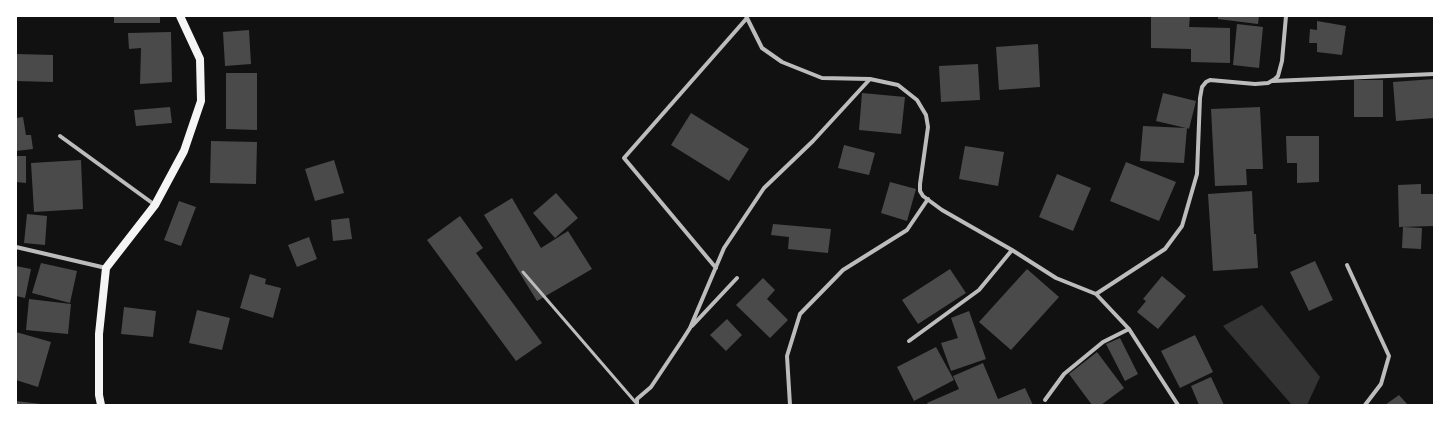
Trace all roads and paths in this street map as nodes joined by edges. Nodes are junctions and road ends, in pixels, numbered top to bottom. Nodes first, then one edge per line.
1 (180, 16) edge
2 (1286, 16) edge
3 (747, 17) edge
4 (1434, 74) edge
5 (870, 79) junction
6 (1273, 81) junction
7 (60, 136) dead end
8 (928, 199) junction
9 (155, 205) junction
10 (16, 247) edge
11 (1012, 250) junction
12 (1346, 266) dead end
13 (106, 268) junction
14 (716, 268) junction
15 (523, 272) dead end
16 (737, 278) dead end
17 (1096, 294) junction
18 (690, 328) junction
19 (1129, 329) junction
20 (909, 341) dead end
21 (1045, 400) dead end
22 (101, 405) edge
23 (637, 405) edge
24 (790, 405) edge
25 (1178, 405) edge
26 (1365, 405) edge

1 - 9 main road
2 - 6 street
3 - 5 street
3 - 14 street
4 - 6 street
5 - 8 street
5 - 14 street
6 - 17 street
7 - 9 street
8 - 11 street
8 - 24 street
9 - 13 main road
10 - 13 street
11 - 17 street
11 - 20 street
12 - 26 street
13 - 22 main road
14 - 18 street
15 - 23 lane
16 - 18 street
17 - 19 street
18 - 23 street
19 - 21 street
19 - 25 street

